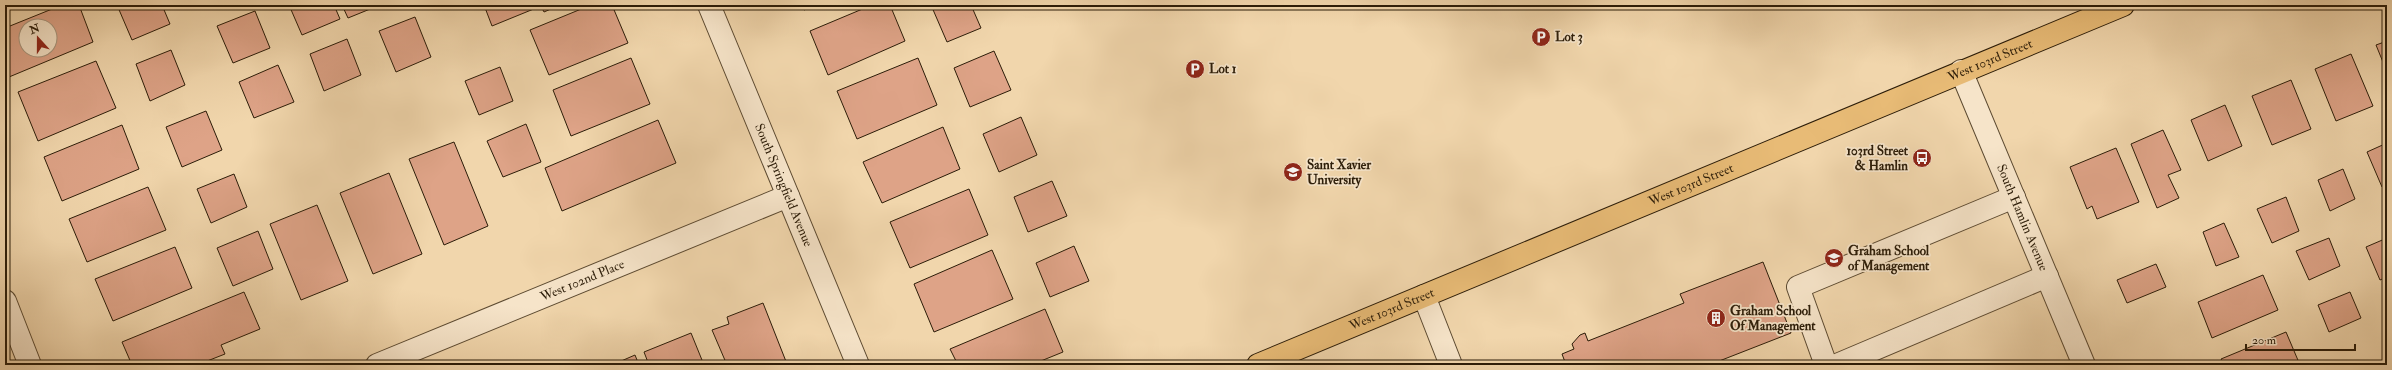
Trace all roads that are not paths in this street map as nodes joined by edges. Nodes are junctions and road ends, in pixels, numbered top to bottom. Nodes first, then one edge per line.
1 (708, 5) edge
2 (2123, 5) edge
3 (1961, 71) junction
4 (788, 196) junction
5 (2014, 197) junction
6 (2047, 276) junction
7 (1424, 296) junction
8 (5, 301) edge
9 (30, 365) edge
10 (377, 365) edge
11 (858, 365) edge
12 (1258, 365) edge
13 (1452, 365) edge
14 (1826, 365) edge
15 (1837, 365) edge
16 (2084, 365) edge

1 - 4 street, South Springfield Avenue
2 - 3 main road, West 103rd Street
3 - 5 street, South Hamlin Avenue
3 - 7 main road, West 103rd Street
4 - 10 street, West 102nd Place
4 - 11 street, South Springfield Avenue
5 - 6 street, South Hamlin Avenue
5 - 14 street
6 - 15 street
6 - 16 street, South Hamlin Avenue
7 - 12 main road, West 103rd Street
7 - 13 street
8 - 9 street

